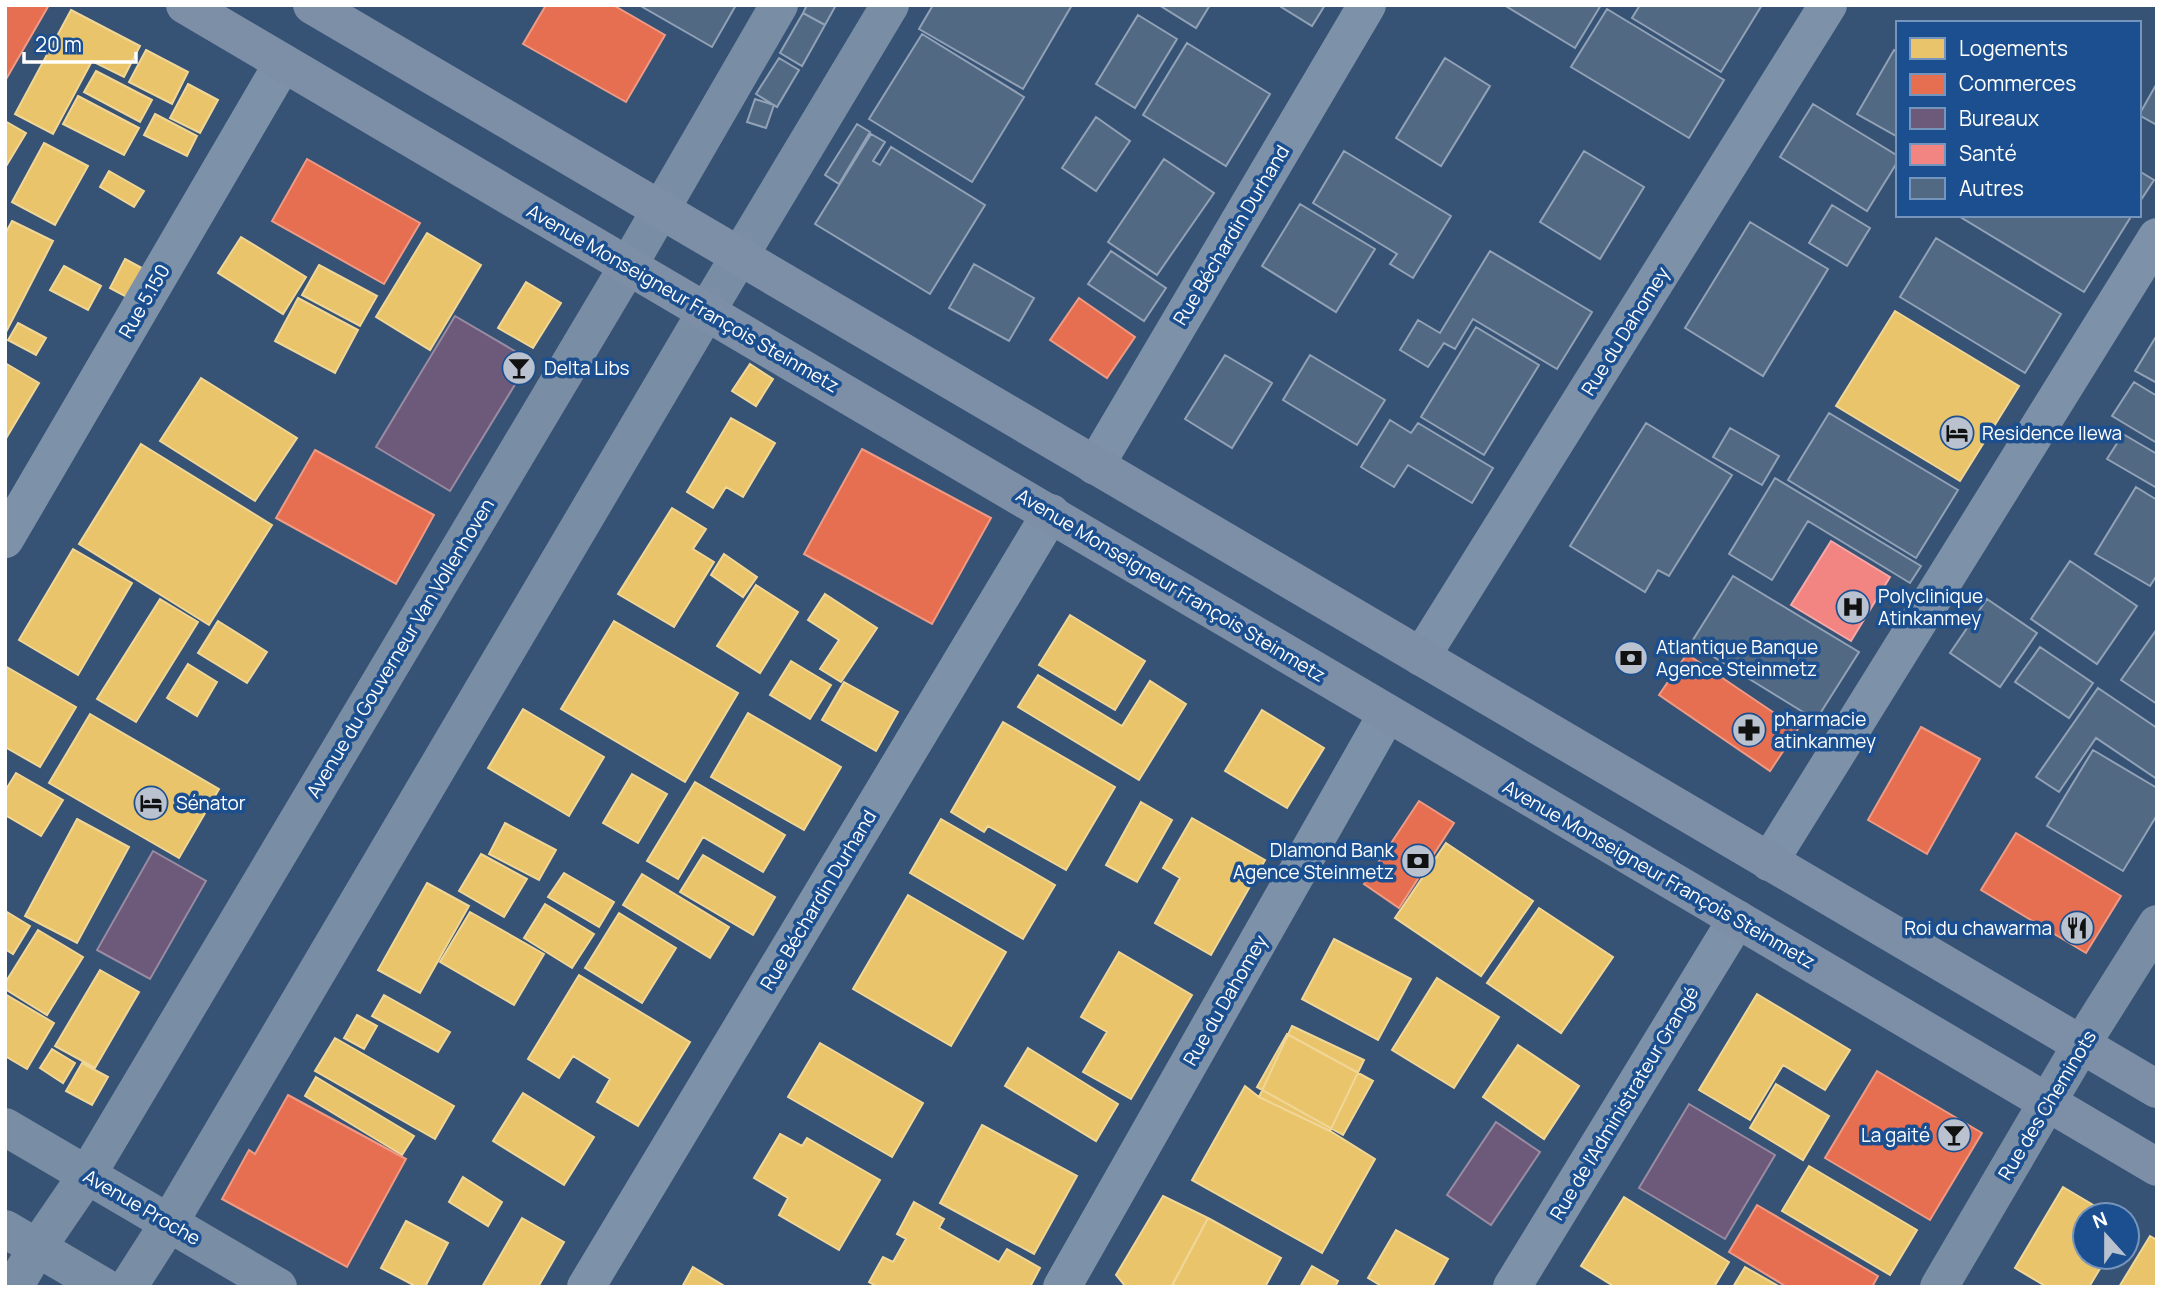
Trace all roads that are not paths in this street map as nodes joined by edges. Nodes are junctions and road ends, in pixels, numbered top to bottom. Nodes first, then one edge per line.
1 (185, 5) edge
2 (312, 5) edge
3 (779, 5) edge
4 (890, 5) edge
5 (1367, 5) edge
6 (1828, 5) edge
7 (282, 62) junction
8 (659, 209) junction
9 (2157, 237) edge
10 (740, 257) junction
11 (628, 266) junction
12 (706, 312) junction
13 (1095, 466) junction
14 (1051, 513) junction
15 (5, 539) edge
16 (1421, 657) junction
17 (1387, 714) junction
18 (1769, 862) junction
19 (1737, 919) junction
20 (2157, 924) edge
21 (2081, 1045) junction
22 (2157, 1089) edge
23 (2048, 1102) junction
24 (5, 1127) edge
25 (2157, 1167) edge
26 (87, 1175) junction
27 (169, 1223) junction
28 (21, 1239) edge
29 (14, 1287) edge
30 (104, 1287) edge
31 (128, 1287) edge
32 (278, 1287) edge
33 (586, 1287) edge
34 (1062, 1287) edge
35 (1512, 1287) edge
36 (1939, 1287) edge

1 - 7 main road, Avenue Monseigneur François Steinmetz
2 - 8 main road
3 - 8 main road, Avenue du Gouverneur Van Vollenhoven
4 - 10 main road
5 - 13 street, Rue Béchardin Durhand
6 - 16 street, Rue du Dahomey
7 - 11 main road, Avenue Monseigneur François Steinmetz
7 - 15 street, Rue 5.150
8 - 10 main road
8 - 11 main road, Avenue du Gouverneur Van Vollenhoven
9 - 18 street
10 - 12 main road
10 - 13 main road
11 - 12 main road, Avenue Monseigneur François Steinmetz
11 - 26 main road, Avenue du Gouverneur Van Vollenhoven
12 - 14 main road, Avenue Monseigneur François Steinmetz
12 - 27 main road
13 - 16 main road
14 - 17 main road, Avenue Monseigneur François Steinmetz
14 - 33 street, Rue Béchardin Durhand
16 - 18 main road
17 - 19 main road, Avenue Monseigneur François Steinmetz
17 - 34 street, Rue du Dahomey
18 - 21 main road
19 - 23 main road, Avenue Monseigneur François Steinmetz
19 - 35 street, Rue de l'Administrateur Grangé
20 - 21 main road, Rue des Cheminots
21 - 22 main road
21 - 23 main road, Rue des Cheminots
23 - 25 main road, Avenue Monseigneur François Steinmetz
23 - 36 main road, Rue des Cheminots
24 - 26 main road, Avenue Proche
26 - 27 main road, Avenue Proche
26 - 28 main road, Avenue du Gouverneur Van Vollenhoven
27 - 31 main road
27 - 32 main road, Avenue Proche
28 - 29 main road, Avenue du Gouverneur Van Vollenhoven
28 - 30 main road

